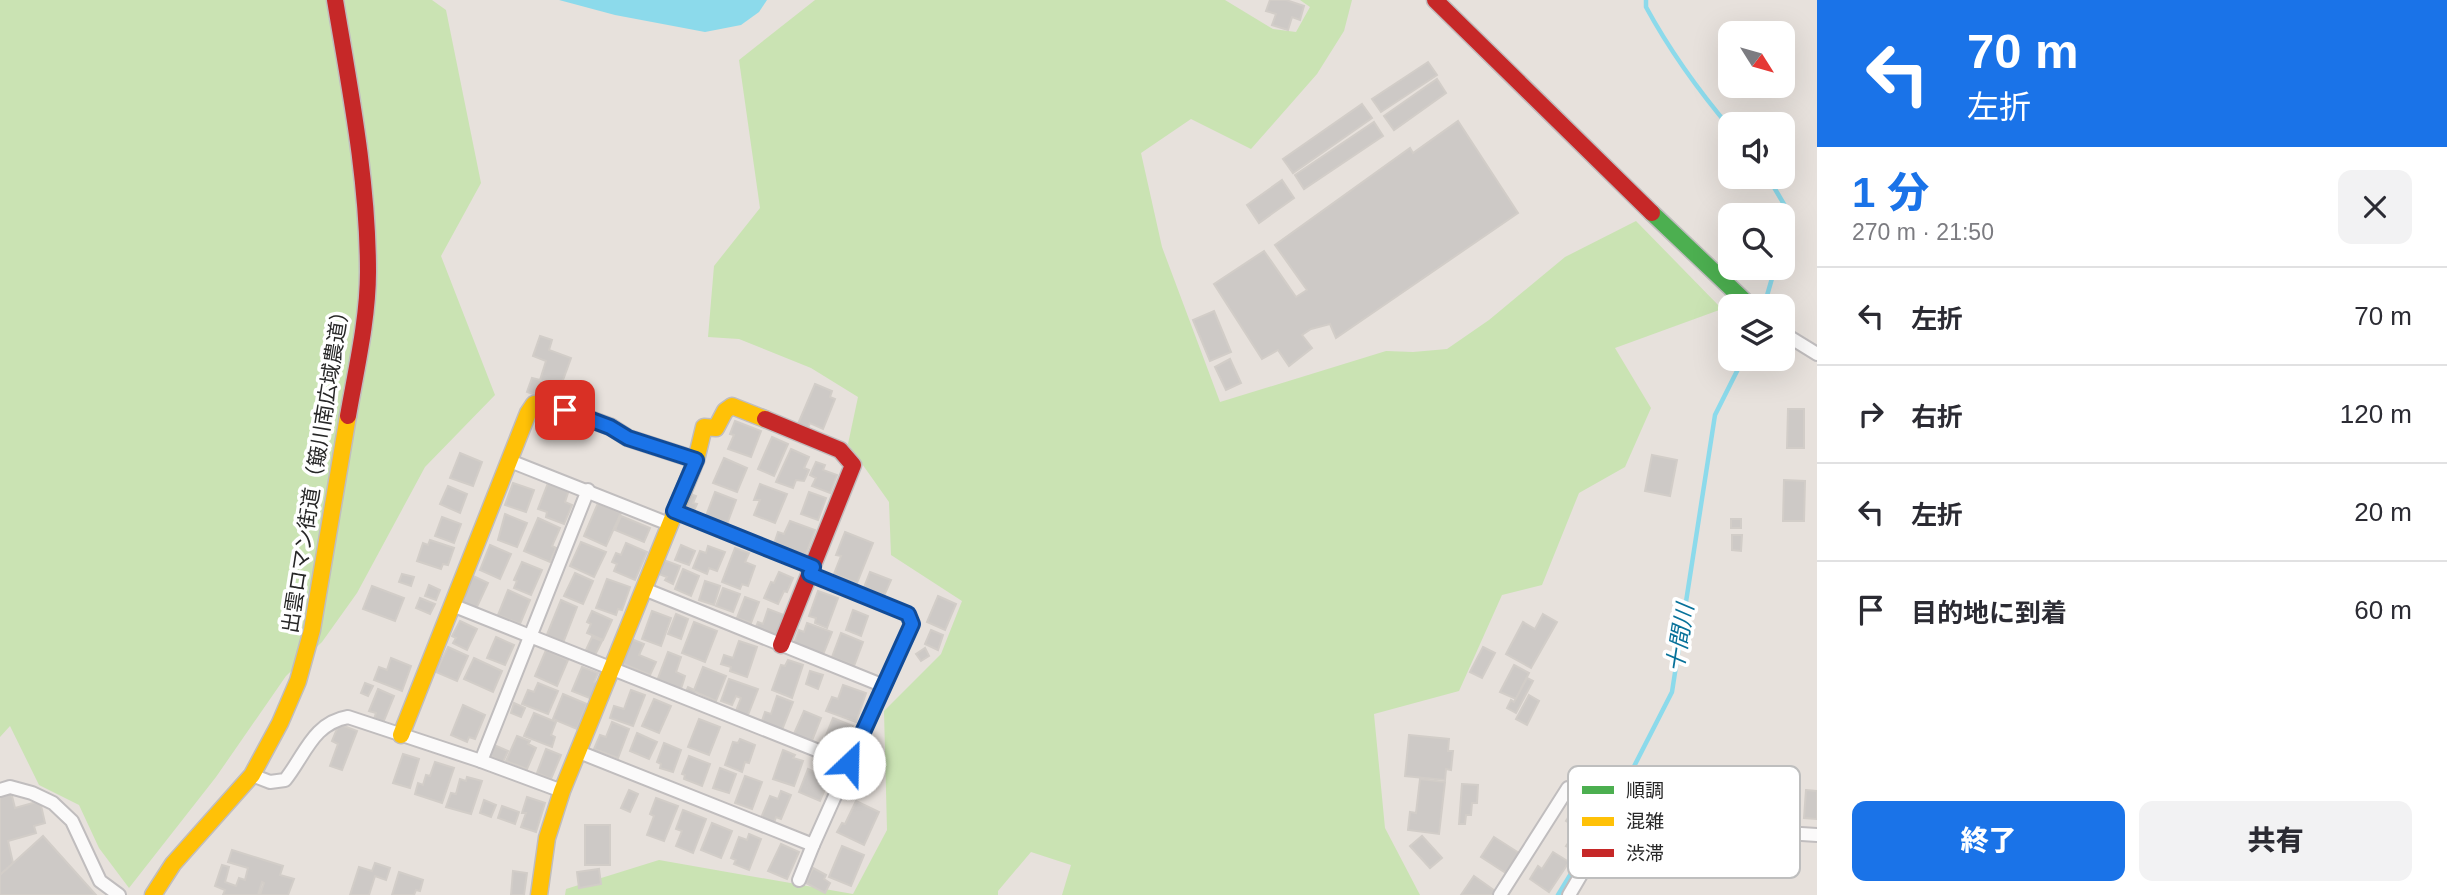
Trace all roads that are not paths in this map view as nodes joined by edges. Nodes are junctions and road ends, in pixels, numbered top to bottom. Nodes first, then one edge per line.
1 (335, 0) edge
2 (1435, 0) edge
3 (1737, 294) edge
4 (1795, 340) edge
5 (1817, 354) edge
6 (696, 460) junction
7 (510, 461) junction
8 (588, 490) junction
9 (671, 517) junction
10 (811, 570) junction
11 (645, 589) junction
12 (452, 605) junction
13 (530, 637) junction
14 (780, 645) junction
15 (611, 670) junction
16 (884, 686) junction
17 (401, 735) junction
18 (579, 752) junction
19 (481, 761) junction
20 (849, 763) junction
21 (252, 775) junction
22 (1568, 788) edge
23 (0, 790) edge
24 (562, 791) junction
25 (813, 845) junction
26 (1579, 878) edge
27 (799, 880) dead end
28 (119, 895) edge
29 (153, 895) edge
30 (539, 895) edge
31 (1500, 895) edge
32 (1569, 895) edge

1 - 21 street, 出雲ロマン街道（簸川南広域農道）
2 - 3 street
4 - 5 street
6 - 7 street
6 - 9 street
6 - 10 street
7 - 8 street
7 - 12 street
8 - 9 street
8 - 13 street
9 - 10 street
9 - 11 street
10 - 14 street
10 - 16 street
11 - 14 street
11 - 15 street
12 - 13 street
12 - 17 street
13 - 15 street
13 - 19 street
14 - 16 street
15 - 18 street
15 - 20 street
16 - 20 street
17 - 19 street
17 - 21 street
18 - 24 street
18 - 25 street
19 - 24 street
20 - 25 street
21 - 29 street, 出雲ロマン街道（簸川南広域農道）
22 - 31 street
23 - 28 street
24 - 30 street
25 - 27 street
26 - 32 street

